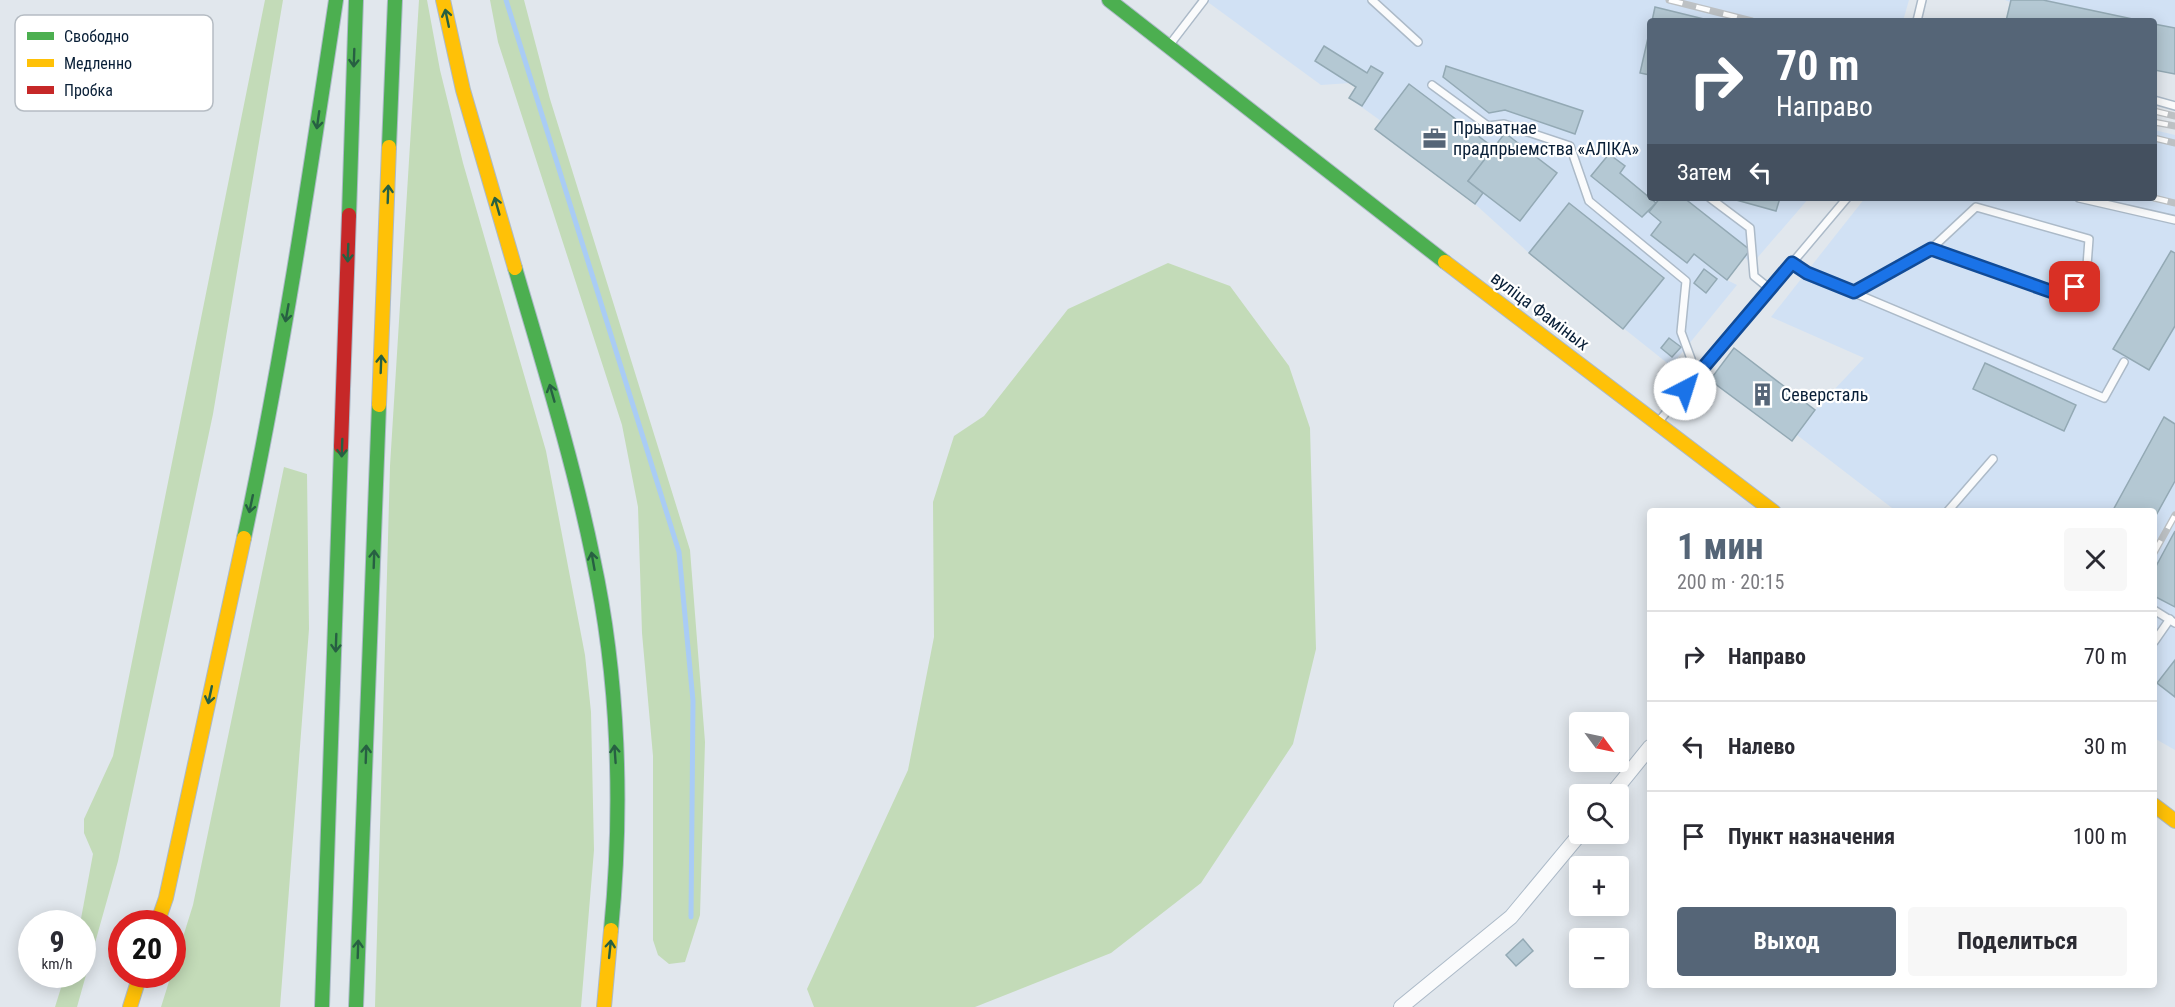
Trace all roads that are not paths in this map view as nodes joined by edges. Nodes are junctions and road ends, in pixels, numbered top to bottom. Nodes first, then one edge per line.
1 (336, 0) edge
2 (356, 0) edge
3 (395, 0) edge
4 (443, 0) edge
5 (1109, 0) edge
6 (1204, 0) edge
7 (1372, 0) edge
8 (1922, 0) edge
9 (1918, 18) edge
10 (1418, 42) dead end
11 (1167, 48) junction
12 (1432, 85) dead end
13 (2157, 101) edge
14 (2175, 106) edge
15 (1714, 201) edge
16 (1844, 201) edge
17 (2092, 201) edge
18 (2175, 220) edge
19 (1931, 249) junction
20 (1792, 263) junction
21 (1770, 289) junction
22 (1854, 292) junction
23 (2124, 362) dead end
24 (1697, 375) junction
25 (1658, 422) junction
26 (1993, 459) dead end
27 (1769, 508) edge
28 (1950, 508) edge
29 (2157, 612) edge
30 (2172, 621) edge
31 (2157, 638) edge
32 (1647, 751) edge
33 (1620, 784) edge
34 (2157, 807) edge
35 (2175, 821) edge
36 (1572, 844) edge
37 (162, 910) edge
38 (136, 988) edge
39 (130, 1007) edge
40 (322, 1007) edge
41 (356, 1007) edge
42 (604, 1007) edge
43 (1401, 1007) edge

1 -> 37 main road
2 -> 40 main road
41 -> 3 main road
42 -> 4 main road
5 - 11 main road, вуліца Фаміных
6 - 11 lane
7 - 10 lane
8 - 9 lane
11 - 25 main road, вуліца Фаміных
12 - 24 lane
13 - 14 lane
15 - 21 lane
16 - 20 lane
17 - 18 lane
19 - 19 lane
19 - 22 lane
20 - 21 lane
20 - 22 lane
21 - 24 lane
22 - 23 lane
24 - 25 lane
25 - 27 main road, вуліца Фаміных
26 - 28 lane
29 - 30 lane
30 - 31 lane
32 - 33 street
34 - 35 main road
36 - 43 street
38 - 39 main road

